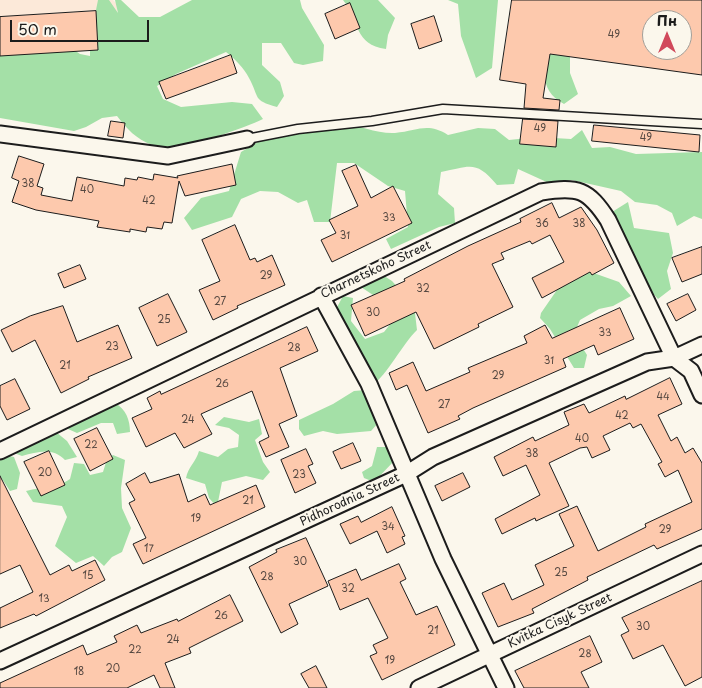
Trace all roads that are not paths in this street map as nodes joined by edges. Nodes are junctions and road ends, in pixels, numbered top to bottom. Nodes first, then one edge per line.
1 (702, 124) edge
2 (0, 134) edge
3 (246, 138) joint
4 (321, 296) junction
5 (702, 345) edge
6 (674, 358) junction
7 (702, 395) edge
8 (0, 450) edge
9 (406, 474) junction
10 (702, 554) edge
11 (491, 654) junction
12 (0, 661) edge
13 (419, 688) edge
14 (506, 688) edge

1 - 3 lane
2 - 3 street
4 - 6 street, Charnetskoho Street
4 - 8 street, Charnetskoho Street
4 - 9 street
5 - 6 street, Pidhorodnia Street
6 - 7 street
6 - 9 street, Pidhorodnia Street
9 - 11 street
9 - 12 street, Pidhorodnia Street
10 - 11 street, Kvitka Cisyk Street
11 - 13 street, Kvitka Cisyk Street
11 - 14 street

